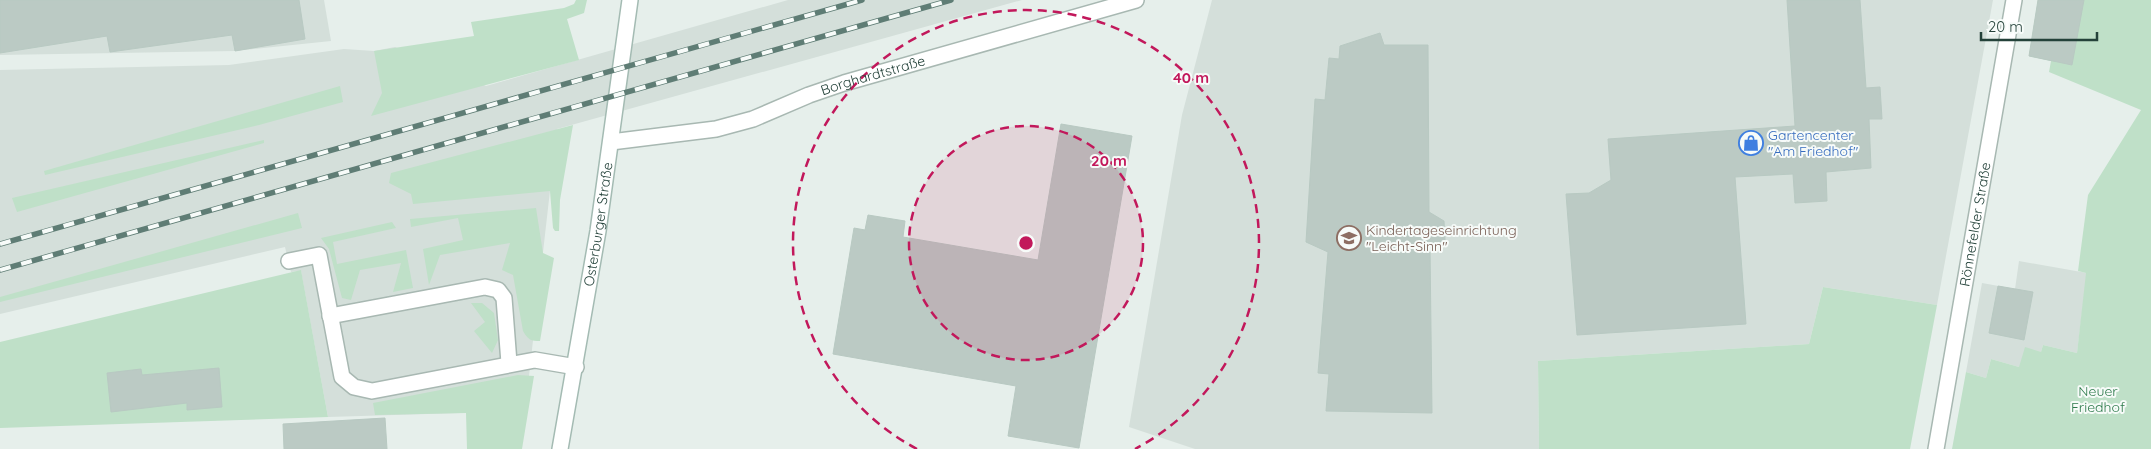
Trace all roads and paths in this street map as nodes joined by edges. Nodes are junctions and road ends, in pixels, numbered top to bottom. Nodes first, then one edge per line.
1 (630, 0) edge
2 (1136, 0) edge
3 (2014, 0) edge
4 (611, 142) junction
5 (289, 261) dead end
6 (330, 316) junction
7 (509, 363) junction
8 (576, 367) junction
9 (560, 449) edge
10 (1936, 449) edge

1 - 4 street, Osterburger Straße
2 - 4 street, Borghardtstraße
3 - 10 street, Rönnefelder Straße
4 - 8 street, Osterburger Straße
5 - 6 street
6 - 7 street
6 - 7 street
7 - 8 street
8 - 9 street, Osterburger Straße

